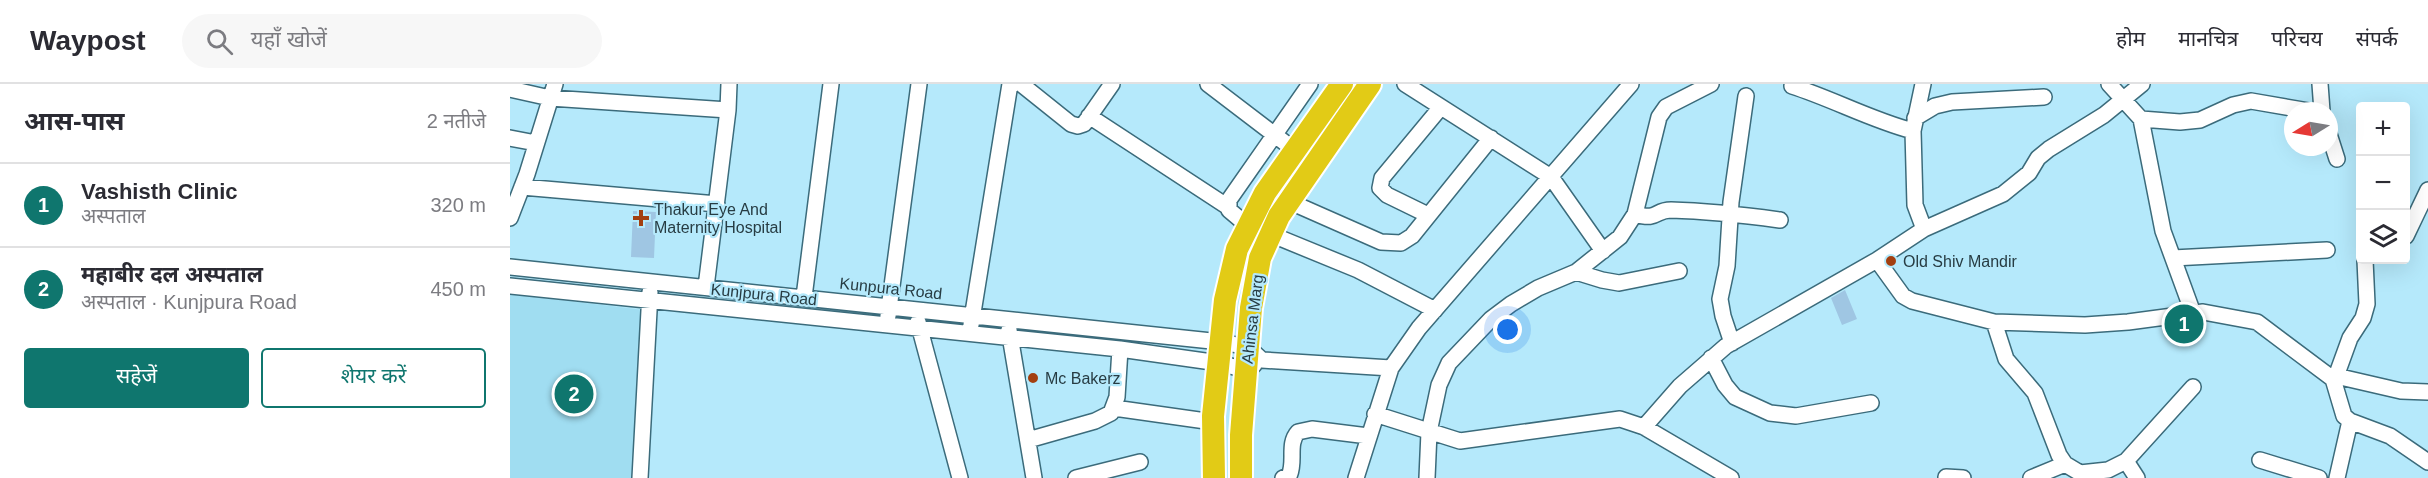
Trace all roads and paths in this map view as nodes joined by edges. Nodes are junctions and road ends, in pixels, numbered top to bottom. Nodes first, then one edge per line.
1 (729, 84) edge
2 (831, 84) edge
3 (919, 84) edge
4 (1010, 84) edge
5 (1021, 84) edge
6 (1112, 84) edge
7 (1208, 84) edge
8 (1310, 84) edge
9 (1342, 84) edge
10 (1370, 84) edge
11 (1405, 84) edge
12 (1631, 84) edge
13 (1711, 84) edge
14 (1923, 84) edge
15 (2109, 84) edge
16 (2142, 84) edge
17 (2320, 84) edge
18 (1792, 86) dead end
19 (510, 89) edge
20 (553, 91) edge
21 (1746, 96) dead end
22 (2044, 97) dead end
23 (2122, 100) junction
24 (2321, 102) edge
25 (1441, 107) junction
26 (2284, 107) edge
27 (728, 110) junction
28 (1089, 116) junction
29 (2141, 119) junction
30 (1914, 125) junction
31 (1273, 134) junction
32 (510, 138) edge
33 (1491, 138) junction
34 (536, 143) junction
35 (1294, 151) junction
36 (2336, 156) edge
37 (2337, 159) dead end
38 (1314, 164) junction
39 (1551, 177) junction
40 (522, 187) junction
41 (2428, 190) edge
42 (1288, 201) junction
43 (717, 204) junction
44 (1228, 207) junction
45 (1730, 213) junction
46 (1635, 214) junction
47 (1428, 215) junction
48 (510, 218) edge
49 (1779, 220) dead end
50 (1248, 226) junction
51 (2410, 228) edge
52 (1924, 229) junction
53 (1270, 234) junction
54 (2327, 250) dead end
55 (1603, 251) junction
56 (2173, 258) junction
57 (1877, 260) junction
58 (2365, 264) edge
59 (510, 267) edge
60 (1679, 271) dead end
61 (1576, 272) junction
62 (651, 282) junction
63 (510, 286) edge
64 (706, 287) junction
65 (804, 297) junction
66 (650, 300) junction
67 (889, 306) junction
68 (915, 309) junction
69 (1435, 310) junction
70 (2193, 313) junction
71 (972, 315) junction
72 (1006, 318) junction
73 (1994, 322) junction
74 (886, 325) junction
75 (920, 328) junction
76 (970, 333) junction
77 (1010, 338) junction
78 (1732, 343) junction
79 (1120, 349) junction
80 (1220, 352) junction
81 (1711, 358) junction
82 (1252, 359) junction
83 (1391, 368) junction
84 (2335, 379) junction
85 (2193, 387) dead end
86 (2428, 392) edge
87 (1872, 403) dead end
88 (1114, 408) junction
89 (1375, 414) junction
90 (2350, 421) junction
91 (1213, 422) junction
92 (1644, 427) junction
93 (1429, 432) junction
94 (1368, 436) junction
95 (1028, 440) junction
96 (2260, 460) dead end
97 (2126, 461) junction
98 (1140, 462) dead end
99 (2428, 462) edge
100 (2065, 464) junction
101 (1946, 477) edge
102 (640, 478) edge
103 (960, 478) edge
104 (1034, 478) edge
105 (1076, 478) edge
106 (1214, 478) edge
107 (1241, 478) edge
108 (1283, 478) edge
109 (1356, 478) edge
110 (1428, 478) edge
111 (1731, 478) edge
112 (1963, 478) edge
113 (2031, 478) edge
114 (2137, 478) edge
115 (2319, 478) edge
116 (2337, 478) edge

1 - 27 street
2 - 65 street
3 - 67 street
4 - 71 street
5 - 28 street
6 - 28 street
7 - 31 street
8 - 31 street
9 - 35 highway, Ahinsa Marg
10 - 38 highway, Ahinsa Marg
11 - 25 street
12 - 39 street
13 - 46 street
14 - 30 street
15 - 23 street
16 - 23 street
17 - 24 street
18 - 30 street
19 - 20 street
20 - 27 street
20 - 34 street
21 - 45 street
22 - 30 street
23 - 29 street
23 - 52 street
25 - 33 street
25 - 47 street
26 - 29 street
27 - 43 street
28 - 44 street
29 - 56 street
30 - 52 street
31 - 35 street
31 - 44 street
32 - 34 street
33 - 39 street
33 - 47 street
34 - 40 street
35 - 38 street
35 - 50 highway, Ahinsa Marg
36 - 37 street
38 - 42 highway, Ahinsa Marg
39 - 55 street
39 - 69 street
40 - 43 street
40 - 48 street
41 - 51 street
42 - 47 street
42 - 53 highway, Ahinsa Marg
43 - 64 street
44 - 50 street
45 - 46 street
45 - 49 street
45 - 78 street
46 - 55 street
50 - 80 highway, Ahinsa Marg
52 - 57 street
53 - 69 street
53 - 82 highway, Ahinsa Marg
54 - 56 street
55 - 61 street
56 - 70 street
57 - 73 street
57 - 78 street
58 - 84 street
59 - 62 street, Kunpura Road
60 - 61 street
61 - 93 street
62 - 64 street, Kunpura Road
62 - 66 street
63 - 66 street, Kunjpura Road
64 - 65 street, Kunpura Road
65 - 67 street, Kunpura Road
66 - 74 street, Kunjpura Road
66 - 102 street
67 - 68 street, Kunpura Road
67 - 74 street
68 - 71 street, Kunpura Road
68 - 75 street
69 - 83 street
70 - 73 street
70 - 84 street
71 - 72 street, Kunpura Road
71 - 76 street
72 - 77 street
72 - 80 street, Kunpura Road
73 - 100 street
74 - 75 street, Kunjpura Road
75 - 76 street, Kunjpura Road
75 - 103 street
76 - 77 street, Kunjpura Road
77 - 79 street, Kunjpura Road
77 - 95 street
78 - 81 street
79 - 80 street, Kunjpura Road
79 - 88 street
80 - 82 street, Kunpura Road
80 - 82 street, Kunjpura Road
80 - 91 highway, Ahinsa Marg
81 - 87 street
81 - 92 street
82 - 83 street
82 - 107 highway, Ahinsa Marg
83 - 89 street
84 - 86 street
84 - 90 street
85 - 97 street
88 - 91 street
88 - 95 street
89 - 93 street
89 - 94 street
90 - 99 street
90 - 116 street
91 - 106 highway, Ahinsa Marg
92 - 93 street
92 - 111 street
93 - 110 street
94 - 108 street
94 - 109 street
95 - 104 street
96 - 115 street
97 - 100 street
97 - 114 street
98 - 105 street
100 - 113 street
101 - 112 street

